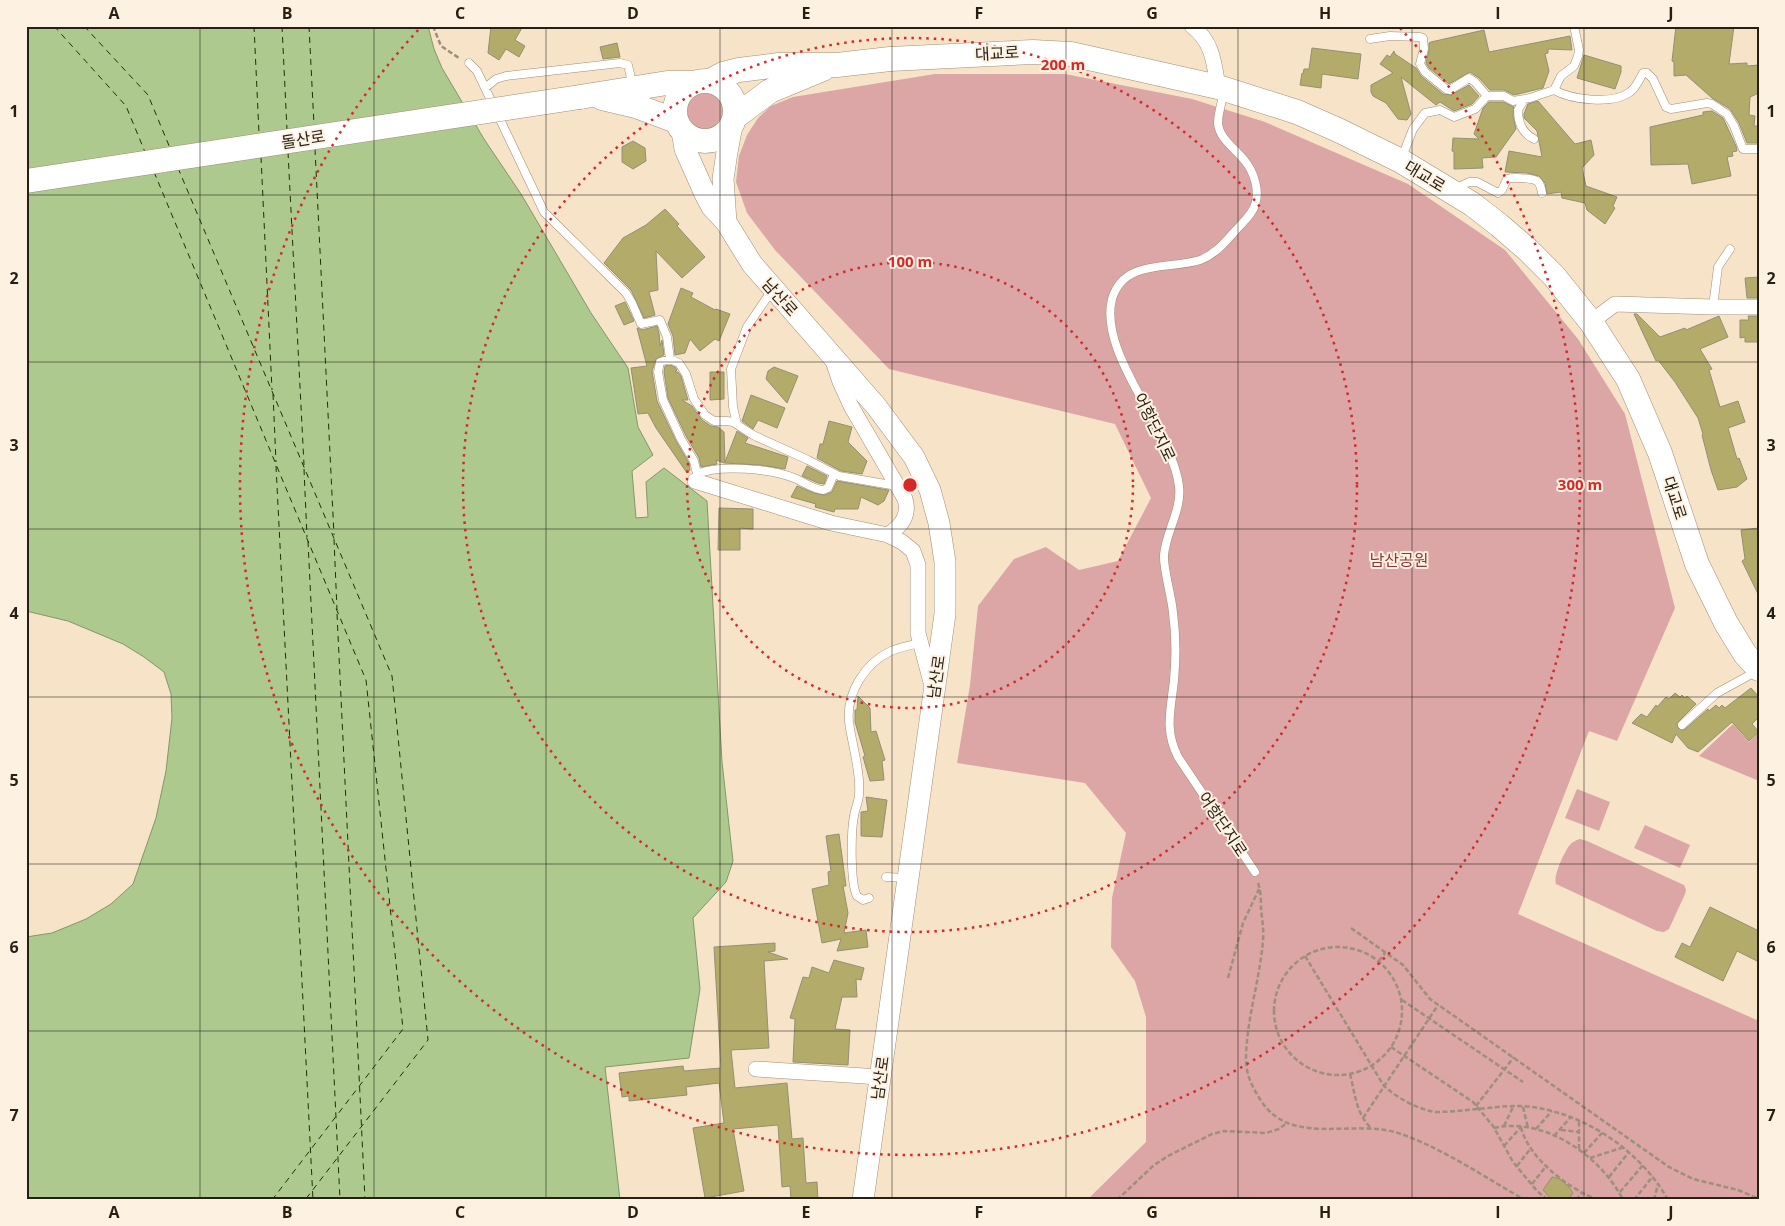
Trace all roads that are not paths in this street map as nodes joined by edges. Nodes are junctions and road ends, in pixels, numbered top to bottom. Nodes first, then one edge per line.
1 (1192, 26) edge
2 (1574, 26) edge
3 (1370, 39) dead end
4 (469, 63) road end
5 (836, 64) junction
6 (702, 82) junction
7 (485, 88) junction
8 (634, 88) junction
9 (1221, 88) junction
10 (1554, 90) junction
11 (1487, 96) junction
12 (584, 97) junction
13 (1524, 100) junction
14 (734, 121) junction
15 (679, 126) junction
16 (1534, 139) dead end
17 (1759, 149) edge
18 (1401, 161) junction
19 (26, 181) edge
20 (1450, 190) junction
21 (1542, 193) dead end
22 (726, 222) junction
23 (1730, 249) dead end
24 (773, 289) junction
25 (1713, 307) junction
26 (1759, 307) edge
27 (1591, 322) junction
28 (831, 354) junction
29 (670, 360) junction
30 (737, 424) junction
31 (834, 474) junction
32 (696, 477) junction
33 (899, 487) junction
34 (888, 535) junction
35 (921, 643) junction
36 (1759, 669) edge
37 (934, 692) junction
38 (1682, 725) dead end
39 (1255, 872) road end
40 (886, 878) dead end
41 (908, 878) junction
42 (869, 898) dead end
43 (756, 1069) dead end
44 (880, 1077) junction
45 (863, 1200) edge

1 - 9 street, 어항단지로
2 - 10 lane
3 - 11 lane
4 - 7 lane
5 - 6 main road, 대교로
5 - 9 main road, 대교로
5 - 14 main road, 대교로
6 - 8 main road, 대교로
6 - 14 main road
6 - 15 main road, 대교로
7 - 8 lane
7 - 29 lane
8 - 12 main road, 대교로
9 - 18 main road, 대교로
9 - 39 lane, 어항단지로
10 - 13 lane
10 - 17 lane
11 - 13 lane
11 - 18 lane
12 - 15 main road, 대교로
12 - 19 main road, 돌산로, bridge
13 - 16 lane
14 - 15 main road, 대교로
14 - 22 street
15 - 22 street, 남산로
18 - 20 main road, 대교로
20 - 21 lane
20 - 27 main road, 대교로
22 - 24 street, 남산로
23 - 25 lane
24 - 28 street, 남산로
24 - 30 lane
25 - 26 street
25 - 27 street
27 - 36 main road, 대교로
28 - 33 street
28 - 37 street, 남산로
29 - 30 lane
29 - 32 lane
30 - 31 lane
31 - 32 lane
31 - 33 lane
32 - 34 street
33 - 34 street
34 - 35 street
35 - 37 street
35 - 42 lane
36 - 38 lane
37 - 41 street, 남산로
40 - 41 lane
41 - 44 street, 남산로
43 - 44 street
44 - 45 street, 남산로

